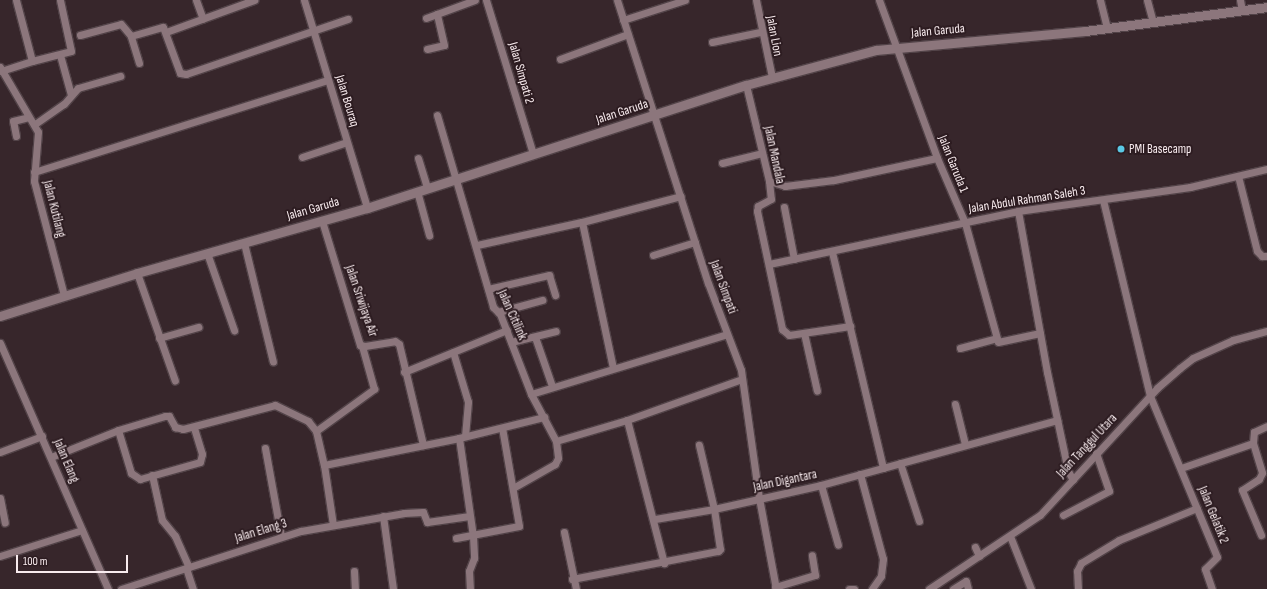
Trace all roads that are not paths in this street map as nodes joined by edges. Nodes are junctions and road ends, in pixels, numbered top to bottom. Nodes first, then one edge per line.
1 (16, 0) edge
2 (60, 0) edge
3 (196, 0) edge
4 (254, 0) edge
5 (304, 0) edge
6 (475, 0) edge
7 (486, 0) edge
8 (617, 0) edge
9 (685, 0) edge
10 (756, 0) edge
11 (879, 0) edge
12 (1100, 0) edge
13 (1147, 0) edge
14 (1240, 0) edge
15 (246, 2) edge
16 (1267, 7) edge
17 (1242, 10) junction
18 (437, 14) junction
19 (426, 18) dead end
20 (203, 19) junction
21 (348, 19) dead end
22 (623, 20) junction
23 (1153, 22) junction
24 (1108, 28) junction
25 (313, 30) junction
26 (166, 32) junction
27 (760, 32) junction
28 (628, 34) junction
29 (80, 35) dead end
30 (132, 36) junction
31 (712, 42) dead end
32 (894, 47) junction
33 (427, 49) dead end
34 (60, 55) junction
35 (560, 59) dead end
36 (32, 61) junction
37 (139, 63) dead end
38 (2, 69) edge
39 (120, 76) dead end
40 (772, 77) junction
41 (328, 80) junction
42 (746, 85) junction
43 (71, 95) junction
44 (437, 115) dead end
45 (655, 115) junction
46 (29, 117) junction
47 (35, 124) junction
48 (16, 136) dead end
49 (347, 142) junction
50 (762, 153) junction
51 (533, 154) junction
52 (302, 157) dead end
53 (418, 158) dead end
54 (937, 158) junction
55 (722, 163) dead end
56 (1267, 169) edge
57 (34, 172) junction
58 (1238, 176) junction
59 (457, 178) junction
60 (769, 181) junction
61 (426, 188) junction
62 (417, 191) junction
63 (681, 196) junction
64 (1103, 200) junction
65 (784, 207) dead end
66 (367, 208) junction
67 (1018, 211) junction
68 (322, 221) junction
69 (582, 222) junction
70 (965, 223) junction
71 (429, 235) dead end
72 (695, 242) junction
73 (244, 243) junction
74 (476, 245) junction
75 (832, 252) junction
76 (207, 253) junction
77 (653, 255) dead end
78 (1267, 256) edge
79 (794, 259) junction
80 (769, 264) junction
81 (136, 273) junction
82 (488, 289) junction
83 (64, 295) junction
84 (555, 295) dead end
85 (542, 300) dead end
86 (498, 312) junction
87 (0, 316) edge
88 (850, 326) junction
89 (198, 327) dead end
90 (234, 330) dead end
91 (507, 330) junction
92 (556, 331) dead end
93 (1267, 332) edge
94 (804, 333) junction
95 (1040, 333) junction
96 (727, 334) junction
97 (535, 337) junction
98 (159, 338) junction
99 (997, 338) junction
100 (511, 342) junction
101 (0, 343) edge
102 (362, 346) junction
103 (960, 348) dead end
104 (453, 352) junction
105 (273, 362) dead end
106 (613, 368) junction
107 (404, 372) junction
108 (742, 378) junction
109 (175, 381) dead end
110 (552, 386) junction
111 (817, 391) dead end
112 (1149, 392) junction
113 (531, 394) junction
114 (955, 404) dead end
115 (544, 416) junction
116 (627, 420) junction
117 (1057, 420) junction
118 (1267, 426) edge
119 (194, 427) junction
120 (502, 428) junction
121 (118, 430) junction
122 (316, 431) junction
123 (42, 436) junction
124 (462, 437) junction
125 (556, 441) junction
126 (1253, 442) junction
127 (965, 444) junction
128 (423, 445) junction
129 (699, 445) dead end
130 (265, 448) dead end
131 (0, 452) edge
132 (1096, 453) junction
133 (51, 457) junction
134 (900, 463) junction
135 (324, 465) junction
136 (883, 468) junction
137 (1181, 468) junction
138 (860, 474) junction
139 (152, 476) junction
140 (1071, 476) junction
141 (821, 485) junction
142 (513, 488) junction
143 (0, 498) edge
144 (759, 498) junction
145 (1197, 508) junction
146 (714, 509) junction
147 (1063, 514) dead end
148 (383, 516) junction
149 (470, 516) junction
150 (655, 519) junction
151 (919, 521) dead end
152 (5, 523) dead end
153 (333, 525) junction
154 (82, 530) junction
155 (564, 532) dead end
156 (1262, 535) dead end
157 (281, 536) junction
158 (472, 536) junction
159 (1010, 536) junction
160 (456, 538) dead end
161 (838, 544) dead end
162 (812, 555) dead end
163 (0, 556) edge
164 (664, 562) junction
165 (188, 567) junction
166 (354, 571) dead end
167 (572, 579) junction
168 (775, 588) edge
169 (108, 589) edge
170 (121, 589) edge
171 (193, 589) edge
172 (355, 589) edge
173 (393, 589) edge
174 (470, 589) edge
175 (576, 589) edge
176 (849, 589) edge
177 (854, 589) edge
178 (872, 589) edge
179 (929, 589) edge
180 (953, 589) edge
181 (968, 589) edge
182 (1031, 589) edge
183 (1078, 589) edge
184 (1212, 589) edge

1 - 36 street
2 - 34 street
3 - 20 street
4 - 15 street
5 - 25 street, Jalan Bouraq
6 - 18 street
7 - 51 street, Jalan Simpati 2
8 - 22 street, Jalan Simpati
9 - 22 street
10 - 27 street, Jalan Lion
11 - 32 street, Jalan Garuda 1
12 - 24 street
13 - 23 street
14 - 17 street
15 - 20 street
16 - 17 street, Jalan Garuda
17 - 23 street, Jalan Garuda
18 - 19 street
18 - 33 street
20 - 26 street
21 - 25 street
22 - 28 street, Jalan Simpati
23 - 24 street, Jalan Garuda
24 - 32 street, Jalan Garuda
25 - 26 street
25 - 41 street, Jalan Bouraq
26 - 30 street
27 - 31 street
27 - 40 street, Jalan Lion
28 - 35 street
28 - 45 street, Jalan Simpati
29 - 30 street
30 - 37 street
32 - 40 street, Jalan Garuda
32 - 54 street, Jalan Garuda 1
34 - 36 street
34 - 43 street
36 - 38 street
38 - 46 street, Jalan Kutilang
39 - 43 street
40 - 42 street, Jalan Garuda
41 - 49 street, Jalan Bouraq
41 - 57 street
42 - 45 street, Jalan Garuda
42 - 50 street, Jalan Mandala
43 - 47 street
44 - 59 street, Jalan Citilink
45 - 51 street, Jalan Garuda
45 - 63 street, Jalan Simpati
46 - 47 street, Jalan Kutilang
46 - 48 street
47 - 57 street, Jalan Kutilang
49 - 52 street
49 - 66 street, Jalan Bouraq
50 - 55 street
50 - 60 street, Jalan Mandala
51 - 59 street, Jalan Garuda
53 - 61 street
54 - 60 street
54 - 70 street, Jalan Garuda 1
56 - 58 street, Jalan Abdul Rahman Saleh 3
57 - 83 street, Jalan Kutilang
58 - 64 street, Jalan Abdul Rahman Saleh 3
58 - 78 street
59 - 61 street, Jalan Garuda
59 - 74 street, Jalan Citilink
60 - 80 street, Jalan Mandala
61 - 62 street, Jalan Garuda
62 - 66 street, Jalan Garuda
62 - 71 street
63 - 69 street
63 - 72 street, Jalan Simpati
64 - 67 street, Jalan Abdul Rahman Saleh 3
64 - 112 street, Jalan Gelatik 2
65 - 79 street
66 - 68 street, Jalan Garuda
67 - 70 street, Jalan Abdul Rahman Saleh 3
67 - 95 street
68 - 73 street, Jalan Garuda
68 - 102 street, Jalan Sriwijaya Air
69 - 74 street
69 - 106 street
70 - 75 street, Jalan Abdul Rahman Saleh 3
70 - 99 street, Jalan Garuda 1
72 - 77 street
72 - 96 street, Jalan Simpati
73 - 76 street, Jalan Garuda
73 - 105 street
74 - 82 street, Jalan Citilink
75 - 79 street, Jalan Abdul Rahman Saleh 3
75 - 88 street
76 - 81 street, Jalan Garuda
76 - 90 street
79 - 80 street, Jalan Abdul Rahman Saleh 3
80 - 94 street, Jalan Mandala
81 - 83 street, Jalan Garuda
81 - 98 street
82 - 84 street
82 - 86 street, Jalan Citilink
83 - 87 street, Jalan Garuda
85 - 86 street
86 - 91 street, Jalan Citilink
88 - 94 street
88 - 136 street
89 - 98 street
91 - 100 street, Jalan Citilink
91 - 104 street
92 - 97 street
93 - 112 street, Jalan Tanggul Utara
94 - 111 street
95 - 99 street
95 - 117 street
96 - 106 street
96 - 108 street, Jalan Simpati
97 - 100 street
97 - 110 street
98 - 109 street
99 - 103 street
100 - 113 street, Jalan Citilink
101 - 123 street, Jalan Elang
102 - 107 street, Jalan Sriwijaya Air
102 - 122 street
104 - 107 street
104 - 124 street
106 - 110 street
107 - 128 street, Jalan Sriwijaya Air
108 - 116 street
108 - 144 street, Jalan Simpati
110 - 113 street
112 - 132 street, Jalan Tanggul Utara
112 - 137 street, Jalan Gelatik 2
113 - 115 street, Jalan Citilink
114 - 127 street
115 - 120 street
115 - 125 street, Jalan Citilink
116 - 125 street
116 - 150 street
117 - 127 street, Jalan Digantara
117 - 140 street
118 - 126 street
119 - 121 street
119 - 122 street
119 - 139 street
120 - 124 street
120 - 142 street
121 - 133 street
121 - 139 street
122 - 135 street
123 - 131 street
123 - 133 street, Jalan Elang
124 - 128 street
124 - 149 street
125 - 142 street, Jalan Citilink
126 - 137 street
126 - 156 street
127 - 134 street, Jalan Digantara
128 - 135 street
129 - 146 street
130 - 157 street
132 - 140 street, Jalan Tanggul Utara
132 - 147 street
133 - 154 street, Jalan Elang
134 - 136 street, Jalan Digantara
134 - 151 street
135 - 153 street
136 - 138 street, Jalan Digantara
137 - 145 street, Jalan Gelatik 2
138 - 141 street, Jalan Digantara
138 - 178 street
139 - 165 street
140 - 159 street, Jalan Tanggul Utara
141 - 144 street, Jalan Digantara
141 - 161 street
142 - 158 street
143 - 152 street
144 - 146 street, Jalan Digantara
144 - 168 street, Jalan Simpati
145 - 183 street
145 - 184 street, Jalan Gelatik 2
146 - 150 street, Jalan Digantara
146 - 164 street
148 - 149 street, Jalan Elang 3
148 - 153 street, Jalan Elang 3
148 - 173 street
149 - 158 street
150 - 164 street
153 - 157 street, Jalan Elang 3
154 - 163 street
154 - 169 street, Jalan Elang
155 - 167 street
157 - 165 street, Jalan Elang 3
158 - 160 street
158 - 174 street
159 - 179 street, Jalan Tanggul Utara
159 - 182 street
162 - 168 street
164 - 167 street
165 - 170 street, Jalan Elang 3
165 - 171 street
166 - 172 street
167 - 175 street
176 - 177 street
180 - 181 street

